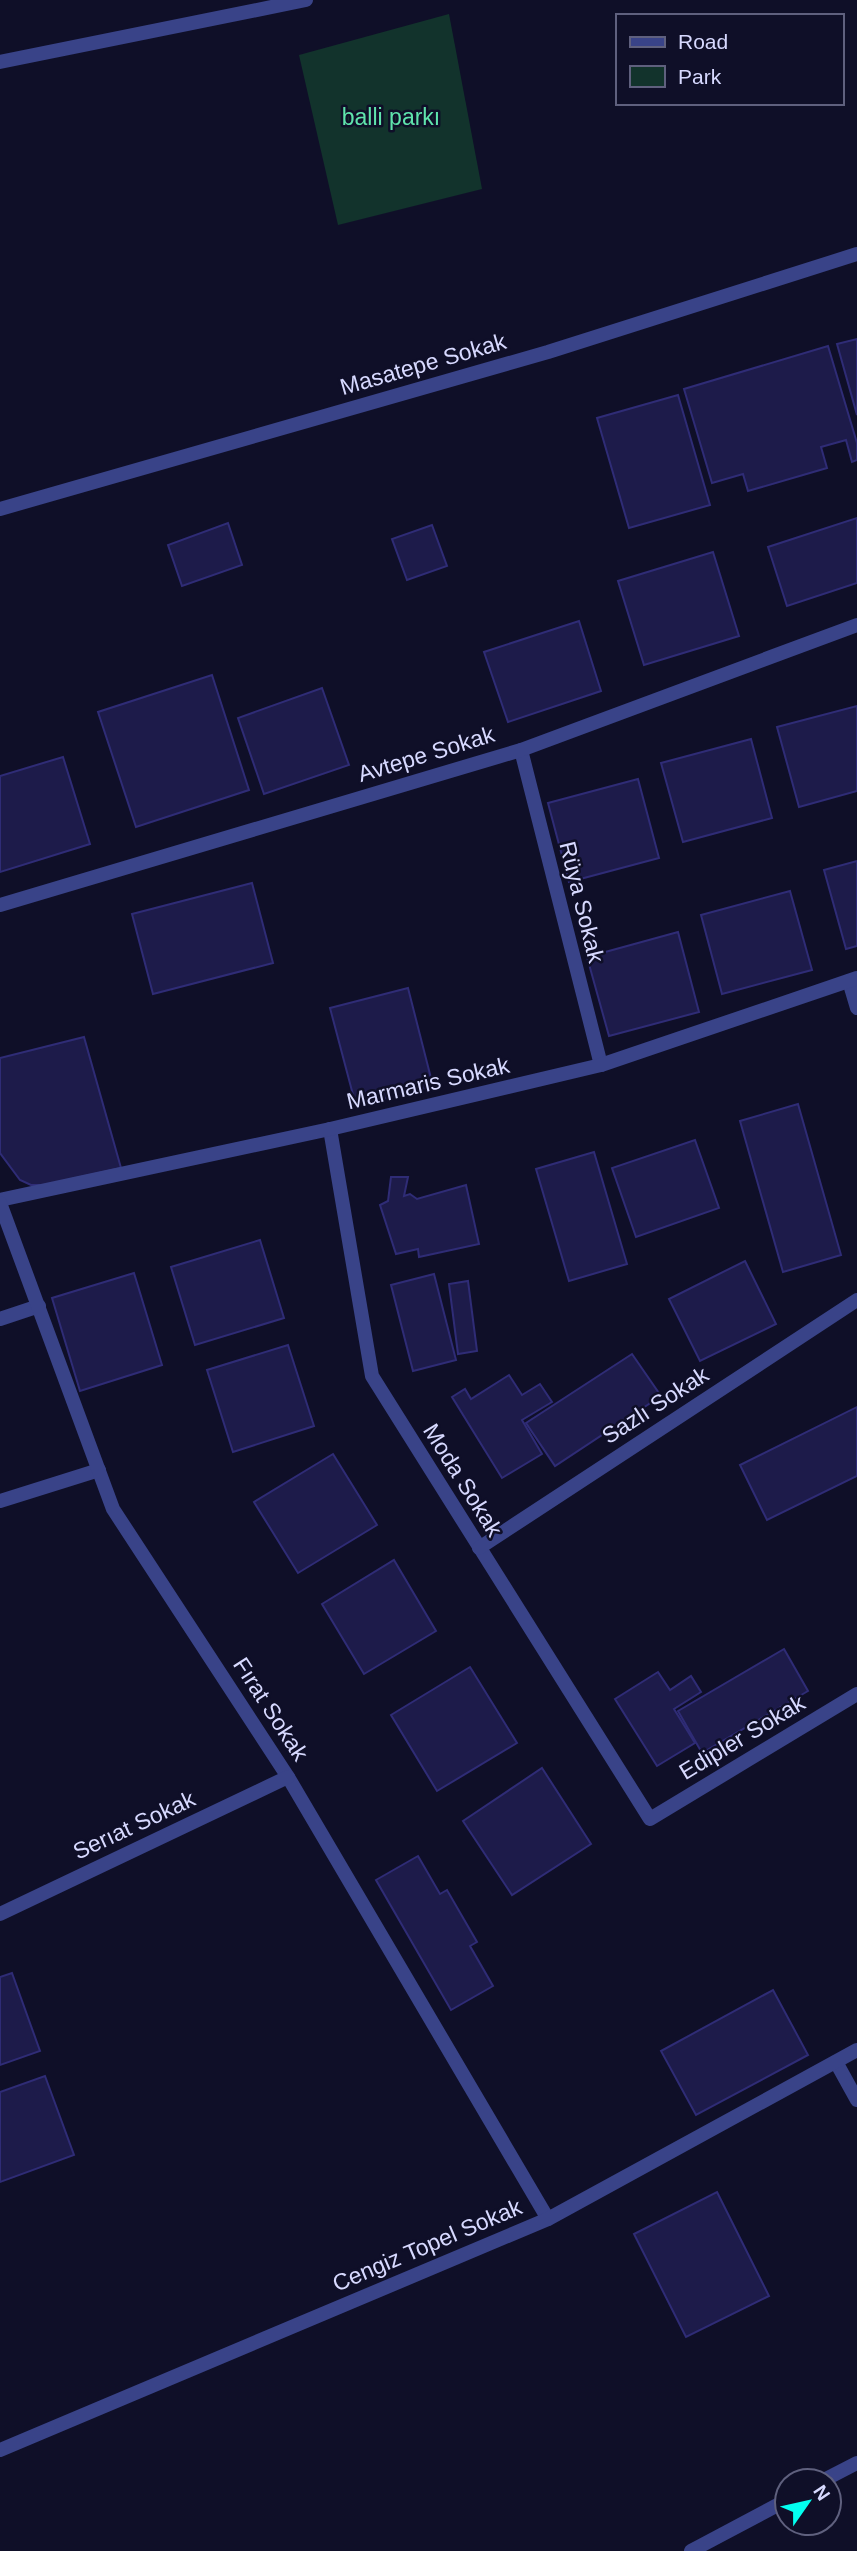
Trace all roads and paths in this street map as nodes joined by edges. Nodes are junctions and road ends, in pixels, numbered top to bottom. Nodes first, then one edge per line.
1 (306, 0) edge
2 (0, 62) edge
3 (857, 254) edge
4 (0, 509) edge
5 (857, 625) edge
6 (521, 750) junction
7 (0, 905) edge
8 (853, 979) edge
9 (857, 1008) edge
10 (601, 1065) junction
11 (330, 1129) junction
12 (0, 1201) edge
13 (857, 1300) edge
14 (40, 1306) junction
15 (0, 1319) edge
16 (99, 1470) junction
17 (0, 1501) edge
18 (479, 1548) junction
19 (857, 1695) edge
20 (288, 1777) junction
21 (650, 1819) joint
22 (0, 1914) edge
23 (857, 2050) edge
24 (836, 2062) junction
25 (857, 2100) edge
26 (548, 2218) junction
27 (0, 2450) edge
28 (773, 2507) edge
29 (691, 2551) edge

1 - 2 street
3 - 4 street, Masatepe Sokak
5 - 6 street, Avtepe Sokak
6 - 7 street, Avtepe Sokak
6 - 10 street, Rüya Sokak
8 - 9 street
8 - 10 street, Marmaris Sokak
10 - 11 street, Marmaris Sokak
11 - 12 street, Marmaris Sokak
11 - 18 street, Moda Sokak
12 - 14 street, Fırat Sokak
13 - 18 street, Sazlı Sokak
14 - 15 street
14 - 16 street, Fırat Sokak
16 - 17 street
16 - 20 street, Fırat Sokak
18 - 21 street, Moda Sokak
19 - 21 street, Edipler Sokak
20 - 22 street, Serıat Sokak
20 - 26 street, Fırat Sokak
23 - 24 street, Cengiz Topel Sokak
24 - 25 street
24 - 26 street, Cengiz Topel Sokak
26 - 27 street, Cengiz Topel Sokak
28 - 29 street

